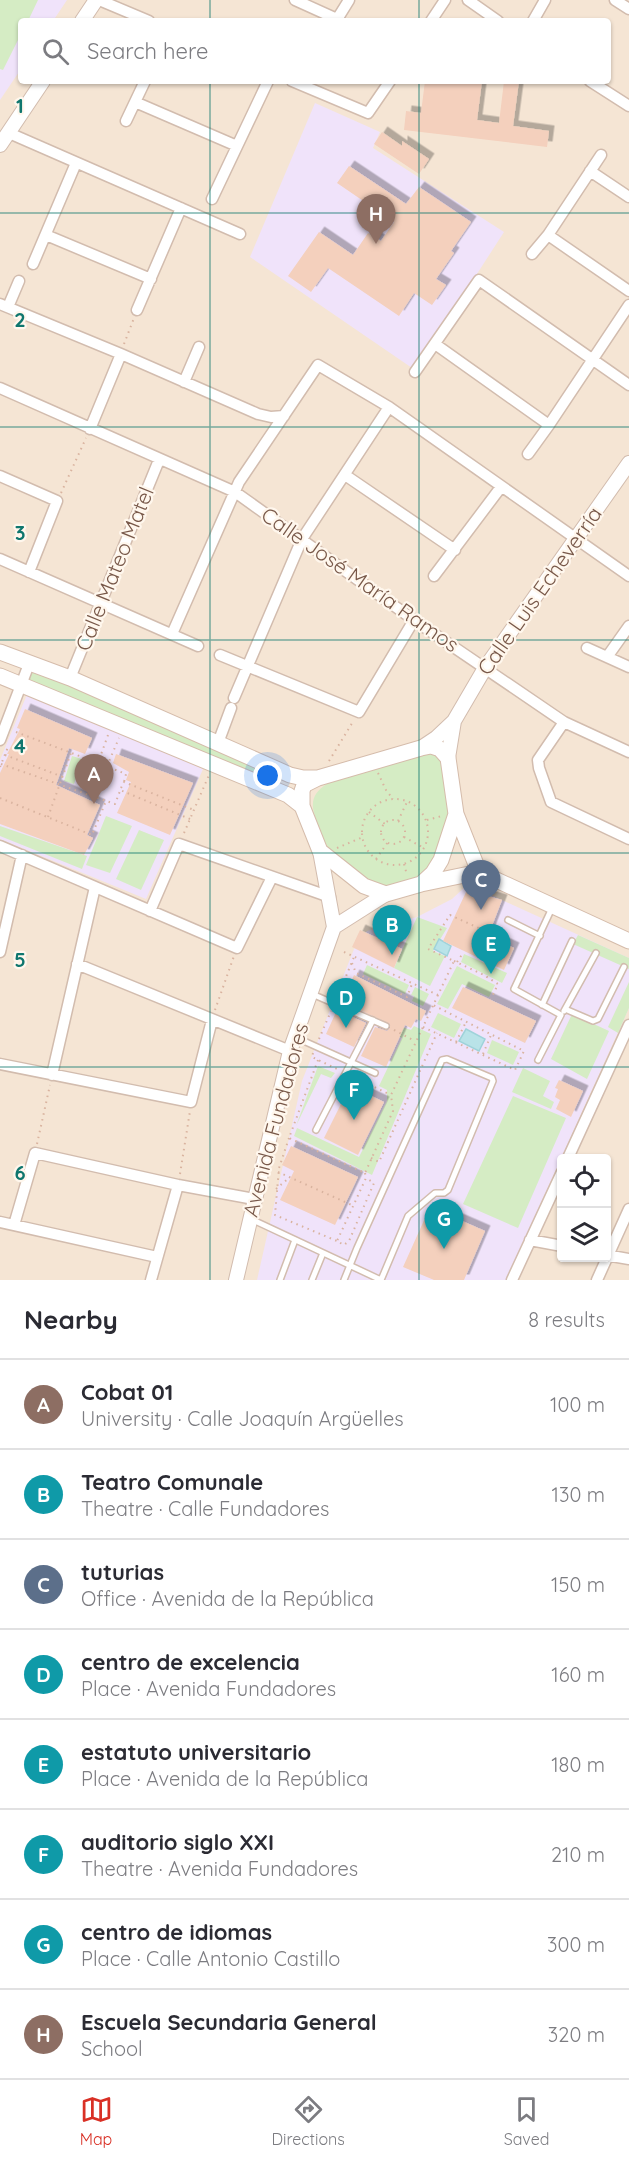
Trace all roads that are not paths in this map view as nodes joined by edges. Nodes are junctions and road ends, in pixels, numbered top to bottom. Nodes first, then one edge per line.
1 (98, 0) edge
2 (295, 0) edge
3 (349, 0) edge
4 (445, 0) edge
5 (468, 0) edge
6 (545, 0) edge
7 (615, 0) edge
8 (629, 9) edge
9 (84, 18) edge
10 (142, 18) edge
11 (333, 18) edge
12 (338, 18) edge
13 (433, 18) edge
14 (494, 18) edge
15 (535, 18) edge
16 (41, 84) edge
17 (144, 84) edge
18 (267, 84) edge
19 (306, 84) edge
20 (388, 84) edge
21 (595, 84) edge
22 (135, 102) junction
23 (629, 106) edge
24 (126, 121) dead end
25 (9, 133) junction
26 (0, 146) edge
27 (237, 146) junction
28 (601, 155) dead end
29 (76, 163) junction
30 (590, 171) junction
31 (629, 197) edge
32 (212, 199) dead end
33 (181, 208) junction
34 (240, 234) dead end
35 (46, 235) junction
36 (548, 235) junction
37 (532, 254) dead end
38 (33, 264) dead end
39 (151, 279) junction
40 (19, 281) dead end
41 (629, 291) edge
42 (4, 305) edge
43 (629, 305) edge
44 (137, 310) road end
45 (435, 344) junction
46 (199, 347) dead end
47 (121, 354) junction
48 (593, 360) junction
49 (415, 372) dead end
50 (184, 382) junction
51 (629, 385) edge
52 (0, 388) edge
53 (389, 407) junction
54 (284, 416) junction
55 (549, 425) junction
56 (90, 429) junction
57 (528, 454) dead end
58 (159, 460) junction
59 (629, 463) edge
60 (345, 475) junction
61 (0, 476) edge
62 (501, 487) junction
63 (235, 492) junction
64 (576, 537) junction
65 (302, 539) junction
66 (455, 550) junction
67 (0, 559) edge
68 (29, 572) junction
69 (434, 576) dead end
70 (629, 576) edge
71 (101, 603) junction
72 (414, 620) junction
73 (629, 626) edge
74 (172, 634) junction
75 (198, 646) dead end
76 (587, 648) dead end
77 (0, 652) edge
78 (220, 655) dead end
79 (607, 657) junction
80 (29, 664) junction
81 (247, 666) junction
82 (629, 667) edge
83 (485, 668) junction
84 (0, 676) edge
85 (70, 678) junction
86 (20, 686) junction
87 (454, 721) junction
88 (564, 722) junction
89 (0, 740) edge
90 (218, 743) junction
91 (421, 748) junction
92 (629, 752) edge
93 (448, 758) junction
94 (271, 767) junction
95 (318, 778) junction
96 (263, 784) junction
97 (302, 806) junction
98 (453, 814) junction
99 (629, 839) edge
100 (0, 846) edge
101 (326, 847) junction
102 (22, 855) junction
103 (479, 872) junction
104 (272, 877) junction
105 (415, 882) junction
106 (95, 887) junction
107 (386, 894) junction
108 (330, 897) junction
109 (553, 907) junction
110 (150, 910) junction
111 (508, 920) dead end
112 (334, 927) junction
113 (540, 936) junction
114 (629, 940) edge
115 (572, 941) dead end
116 (0, 952) edge
117 (596, 952) dead end
118 (77, 964) junction
119 (624, 968) dead end
120 (312, 994) junction
121 (542, 1005) junction
122 (563, 1012) junction
123 (212, 1020) junction
124 (373, 1020) junction
125 (629, 1024) edge
126 (386, 1026) road end
127 (296, 1037) junction
128 (626, 1039) edge
129 (290, 1052) junction
130 (537, 1060) dead end
131 (351, 1063) junction
132 (0, 1064) edge
133 (375, 1073) dead end
134 (52, 1075) junction
135 (316, 1130) dead end
136 (570, 1154) edge
137 (557, 1181) edge
138 (178, 1185) junction
139 (254, 1199) junction
140 (629, 1209) edge
141 (249, 1219) junction
142 (0, 1222) edge
143 (14, 1225) junction
144 (295, 1240) junction
145 (531, 1240) junction
146 (557, 1245) edge
147 (611, 1247) edge
148 (324, 1253) junction
149 (611, 1256) edge
150 (157, 1257) junction
151 (629, 1259) edge
152 (604, 1262) edge
153 (349, 1266) junction
154 (151, 1280) edge
155 (236, 1280) edge
156 (279, 1280) edge
157 (312, 1280) edge
158 (344, 1280) edge
159 (381, 1280) edge
160 (512, 1280) edge
161 (597, 1280) edge

1 - 9 street
1 - 10 street
2 - 11 street
3 - 12 street
4 - 13 street
5 - 14 street
6 - 15 street
7 - 8 street
16 - 25 street
17 - 22 street
18 - 27 street
19 - 20 street
21 - 23 street
22 - 24 street
22 - 27 street
25 - 26 street
25 - 29 street
27 - 32 street
28 - 30 street
29 - 33 street
29 - 35 street
30 - 31 street
30 - 36 street
33 - 34 street
33 - 39 street
35 - 38 street
35 - 39 street
36 - 37 street
36 - 41 street
39 - 44 street
40 - 42 street
42 - 47 street
43 - 48 street
45 - 48 street
45 - 49 street
45 - 55 street
46 - 50 street
47 - 50 street
47 - 56 street
48 - 51 street
48 - 55 street
50 - 54 street
52 - 56 street, Calle José María Ramos
53 - 54 street
53 - 60 street
53 - 62 street
54 - 63 street
55 - 57 street
56 - 58 street, Calle José María Ramos
58 - 63 street, Calle José María Ramos
58 - 71 street, Calle Mateo Matel
59 - 64 street, Calle Luis Echeverría
60 - 65 street
60 - 66 street
61 - 68 street
62 - 64 street
62 - 66 street
63 - 65 street, Calle José María Ramos
63 - 74 street
64 - 70 street
64 - 83 street, Calle Luis Echeverría
65 - 72 street, Calle José María Ramos
65 - 81 street
66 - 69 street
67 - 68 street
68 - 71 street
71 - 74 street
71 - 85 street, Calle Mateo Matel
72 - 81 street
72 - 83 street, Calle José María Ramos
73 - 79 street
74 - 75 street
76 - 79 street
77 - 80 main road
78 - 81 street
79 - 82 street
80 - 85 main road
80 - 86 street
81 - 90 street
83 - 87 street, Calle Luis Echeverría
83 - 88 street, Calle José María Ramos
84 - 86 main road
85 - 90 main road
86 - 89 street
86 - 96 main road
87 - 91 street, Calle Luis Echeverría
87 - 93 street, Calle Luis Echeverría
88 - 92 street, Calle José María Ramos
88 - 99 street
90 - 94 main road
91 - 93 main road
91 - 95 main road
93 - 98 main road
94 - 95 main road
94 - 96 main road
95 - 97 main road
96 - 97 main road
97 - 101 main road
98 - 103 main road
98 - 105 main road
100 - 102 street
101 - 107 main road
101 - 108 street
102 - 106 street
102 - 116 street
103 - 105 main road
103 - 109 main road
104 - 108 street
104 - 110 street
104 - 110 street
105 - 107 main road
106 - 110 street
106 - 118 street
107 - 112 street
108 - 112 street
109 - 113 lane
109 - 114 main road
111 - 113 lane
112 - 120 street, Avenida Fundadores
113 - 121 lane
115 - 121 lane
117 - 122 lane
118 - 123 street
118 - 134 street
119 - 122 lane
120 - 124 lane
120 - 127 street, Avenida Fundadores
121 - 122 lane
122 - 130 lane
123 - 129 street
123 - 134 street
124 - 126 lane
124 - 131 lane
125 - 128 street
127 - 129 street, Avenida Fundadores
127 - 131 lane
128 - 136 street
129 - 139 street, Avenida Fundadores
131 - 133 lane
131 - 135 lane
132 - 134 street
137 - 145 street
138 - 139 street
138 - 143 street
138 - 150 street
139 - 141 street, Avenida Fundadores
140 - 147 street
141 - 144 lane
141 - 155 street, Avenida Fundadores
142 - 143 street
143 - 150 street
144 - 148 lane
144 - 156 lane
145 - 146 street
145 - 160 street
148 - 153 lane
148 - 157 lane
149 - 151 street
150 - 154 street
152 - 161 street
153 - 158 lane
153 - 159 lane
153 - 159 lane

